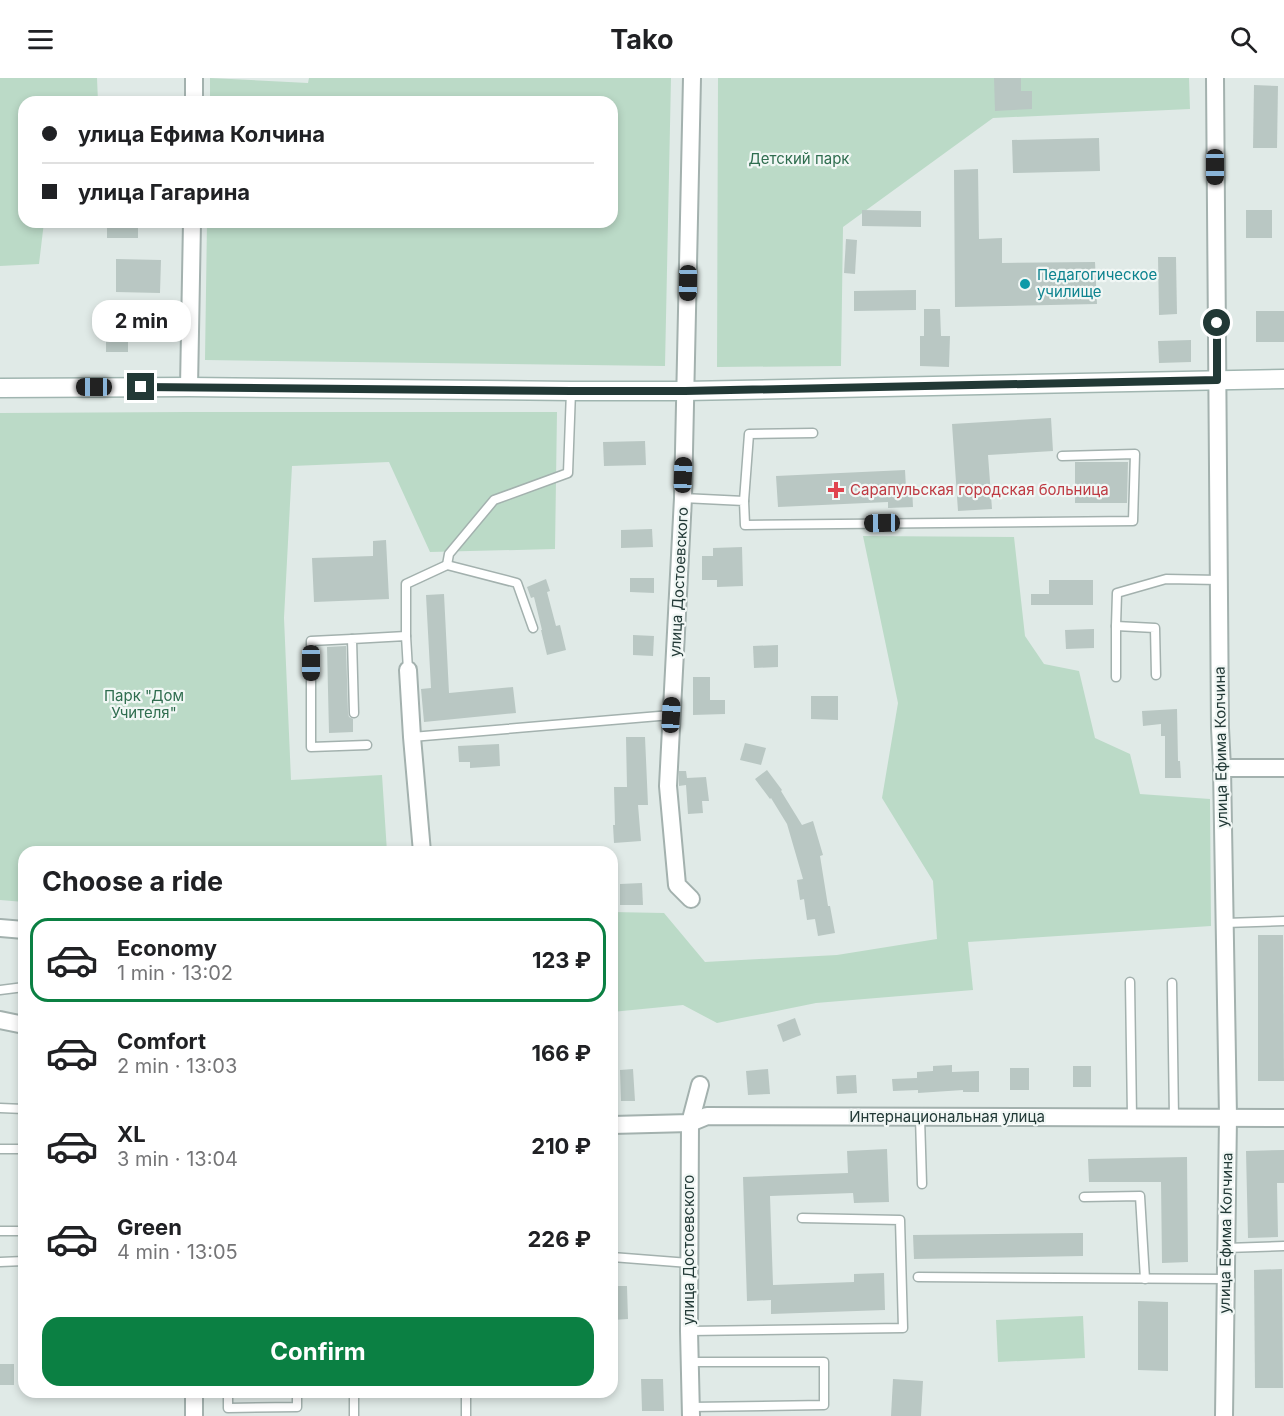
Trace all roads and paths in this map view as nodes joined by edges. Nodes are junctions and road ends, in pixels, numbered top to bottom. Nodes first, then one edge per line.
1 (194, 78) edge
2 (692, 78) edge
3 (1215, 78) edge
4 (194, 96) edge
5 (192, 228) edge
6 (1284, 379) edge
7 (1217, 380) junction
8 (189, 387) junction
9 (0, 388) edge
10 (571, 391) junction
11 (685, 391) junction
12 (813, 433) dead end
13 (1062, 456) dead end
14 (683, 498) junction
15 (744, 501) junction
16 (447, 565) junction
17 (1219, 580) junction
18 (1116, 626) junction
19 (533, 628) dead end
20 (406, 636) junction
21 (352, 639) junction
22 (408, 670) joint
23 (1156, 675) dead end
24 (1116, 677) dead end
25 (354, 713) dead end
26 (671, 715) junction
27 (412, 737) junction
28 (367, 745) dead end
29 (1222, 768) junction
30 (1284, 768) edge
31 (421, 846) edge
32 (691, 899) dead end
33 (1284, 921) edge
34 (1225, 922) junction
35 (0, 928) edge
36 (18, 930) edge
37 (1130, 982) dead end
38 (1172, 983) dead end
39 (18, 988) edge
40 (0, 990) edge
41 (0, 1020) edge
42 (18, 1024) edge
43 (700, 1085) dead end
44 (0, 1108) edge
45 (18, 1109) edge
46 (920, 1117) junction
47 (1132, 1117) junction
48 (1174, 1117) junction
49 (1228, 1117) junction
50 (1284, 1118) edge
51 (690, 1123) junction
52 (618, 1125) edge
53 (0, 1149) edge
54 (18, 1149) edge
55 (922, 1184) dead end
56 (1084, 1197) dead end
57 (802, 1218) dead end
58 (0, 1231) edge
59 (18, 1231) edge
60 (1284, 1246) edge
61 (1226, 1248) junction
62 (618, 1257) edge
63 (18, 1261) edge
64 (0, 1262) edge
65 (689, 1263) junction
66 (918, 1277) dead end
67 (1145, 1279) junction
68 (1225, 1279) junction
69 (689, 1331) junction
70 (690, 1362) junction
71 (194, 1398) edge
72 (228, 1398) edge
73 (297, 1398) edge
74 (354, 1398) edge
75 (466, 1398) edge
76 (691, 1412) edge
77 (194, 1416) edge
78 (354, 1416) edge
79 (465, 1416) edge
80 (1224, 1416) edge

1 - 4 street
2 - 11 street, улица Достоевского
3 - 7 street, улица Ефима Колчина
5 - 8 street
6 - 7 street
7 - 11 street
7 - 17 street, улица Ефима Колчина
8 - 9 street
8 - 10 street
10 - 11 street
10 - 16 lane
11 - 14 street, улица Достоевского
12 - 15 lane
13 - 15 lane
14 - 15 lane
14 - 26 street, улица Достоевского
16 - 19 lane
16 - 20 lane
17 - 18 lane
17 - 29 street, улица Ефима Колчина
18 - 23 lane
18 - 24 lane
20 - 21 lane
20 - 22 lane
21 - 25 lane
21 - 28 lane
22 - 27 street
26 - 27 lane
26 - 32 street, улица Достоевского
27 - 31 street
29 - 30 street
29 - 34 street, улица Ефима Колчина
33 - 34 lane
34 - 49 street, улица Ефима Колчина
35 - 36 street
37 - 47 lane
38 - 48 lane
39 - 40 lane
41 - 42 street
43 - 51 street, улица Достоевского
44 - 45 lane
46 - 47 street, Интернациональная улица
46 - 51 street, Интернациональная улица
46 - 55 lane
47 - 48 street, Интернациональная улица
48 - 49 street, Интернациональная улица
49 - 50 street, Интернациональная улица
49 - 61 street, улица Ефима Колчина
51 - 52 street, Интернациональная улица
51 - 65 street, улица Достоевского
53 - 54 lane
56 - 67 lane
57 - 69 lane
58 - 59 lane
60 - 61 lane
61 - 68 street, улица Ефима Колчина
62 - 65 lane
63 - 64 lane
65 - 69 street, улица Достоевского
66 - 67 lane
67 - 68 lane
68 - 80 street, улица Ефима Колчина
69 - 70 street, улица Достоевского
70 - 76 street, улица Достоевского
70 - 76 lane
71 - 77 street
72 - 73 lane
74 - 78 lane
75 - 79 lane

